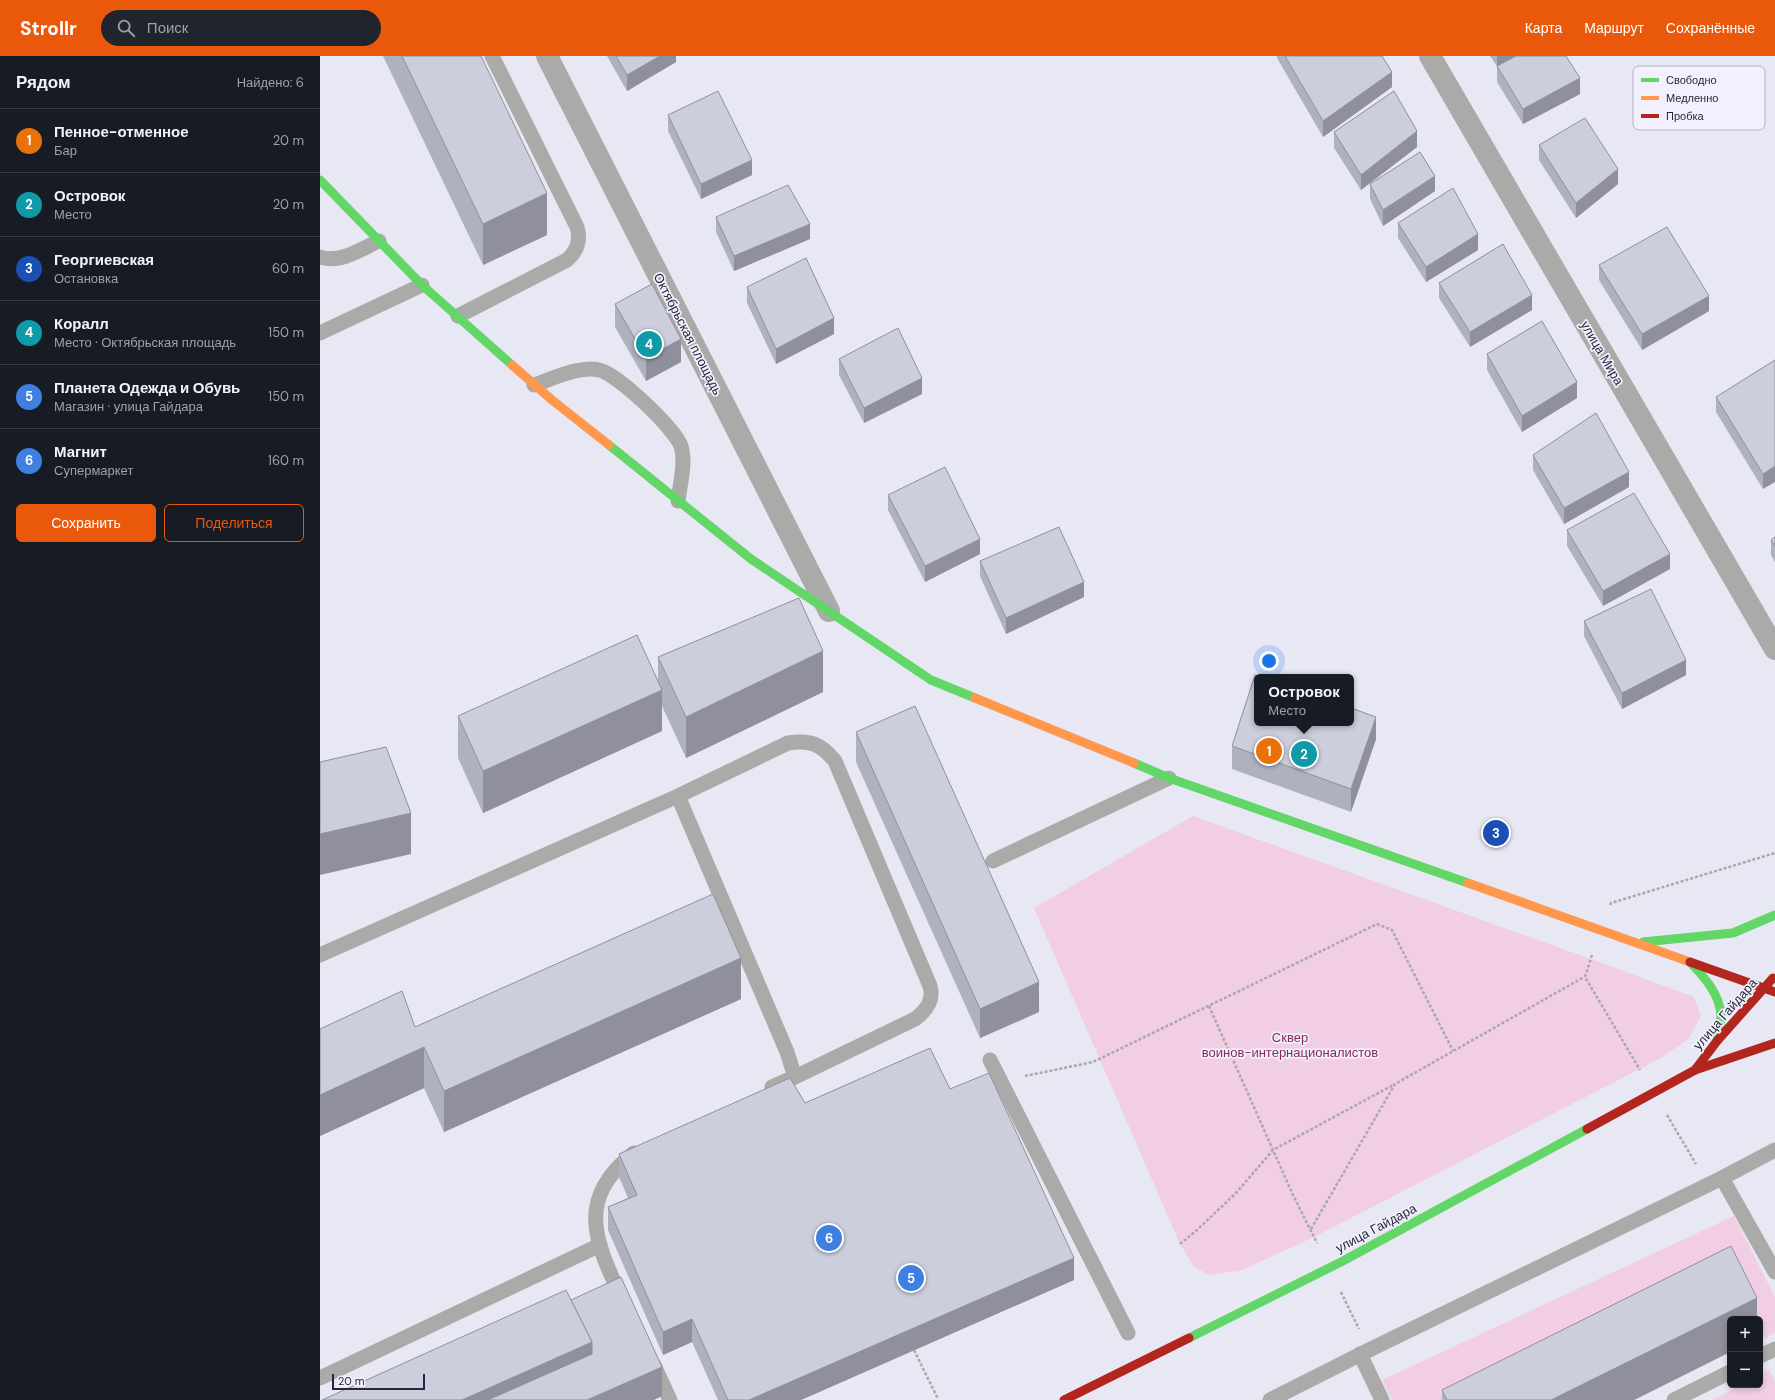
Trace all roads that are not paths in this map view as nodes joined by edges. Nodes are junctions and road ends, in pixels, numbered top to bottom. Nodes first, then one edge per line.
1 (492, 56) edge
2 (547, 56) edge
3 (1430, 56) edge
4 (322, 185) edge
5 (379, 241) junction
6 (320, 257) edge
7 (422, 285) junction
8 (458, 316) junction
9 (320, 333) edge
10 (534, 385) junction
11 (678, 501) junction
12 (829, 611) junction
13 (1775, 650) edge
14 (1169, 778) junction
15 (678, 796) junction
16 (993, 861) dead end
17 (725, 906) junction
18 (711, 913) edge
19 (1775, 915) edge
20 (1637, 942) junction
21 (320, 955) edge
22 (1690, 962) junction
23 (1775, 976) edge
24 (1765, 988) junction
25 (1775, 992) edge
26 (1716, 1042) junction
27 (1775, 1043) edge
28 (990, 1060) dead end
29 (1695, 1070) junction
30 (795, 1077) junction
31 (760, 1092) edge
32 (648, 1143) edge
33 (1775, 1150) edge
34 (1715, 1182) junction
35 (600, 1245) junction
36 (1775, 1272) edge
37 (628, 1310) edge
38 (1128, 1333) dead end
39 (1775, 1349) edge
40 (647, 1352) edge
41 (1364, 1352) junction
42 (1763, 1355) edge
43 (1727, 1374) edge
44 (320, 1378) edge
45 (670, 1400) edge
46 (1064, 1400) edge
47 (1270, 1400) edge
48 (1382, 1400) edge
49 (1674, 1400) edge

1 - 8 lane
2 - 12 street, Октябрьская площадь
3 - 13 street, улица Мира
4 - 5 street
5 - 6 lane
5 - 7 street
7 - 8 street
7 - 9 lane
8 - 10 street
10 - 11 street
10 - 11 lane
11 - 12 street
12 - 14 street
14 - 16 lane
14 - 20 street
15 - 17 lane
15 - 21 lane
15 - 30 lane
17 - 18 lane
17 - 30 lane
19 - 20 street
20 - 22 street
22 - 24 street
22 - 26 street
23 - 24 street, улица Гайдара
24 - 25 street
24 - 26 street, улица Гайдара
26 - 29 street, улица Гайдара
27 - 29 street, улица Гайдара
28 - 38 lane
29 - 46 street, улица Гайдара
30 - 31 lane
32 - 35 lane
33 - 34 lane
34 - 36 lane
34 - 41 lane
35 - 37 lane
35 - 44 lane
39 - 42 lane
40 - 45 lane
41 - 47 lane
41 - 48 lane
43 - 49 lane

